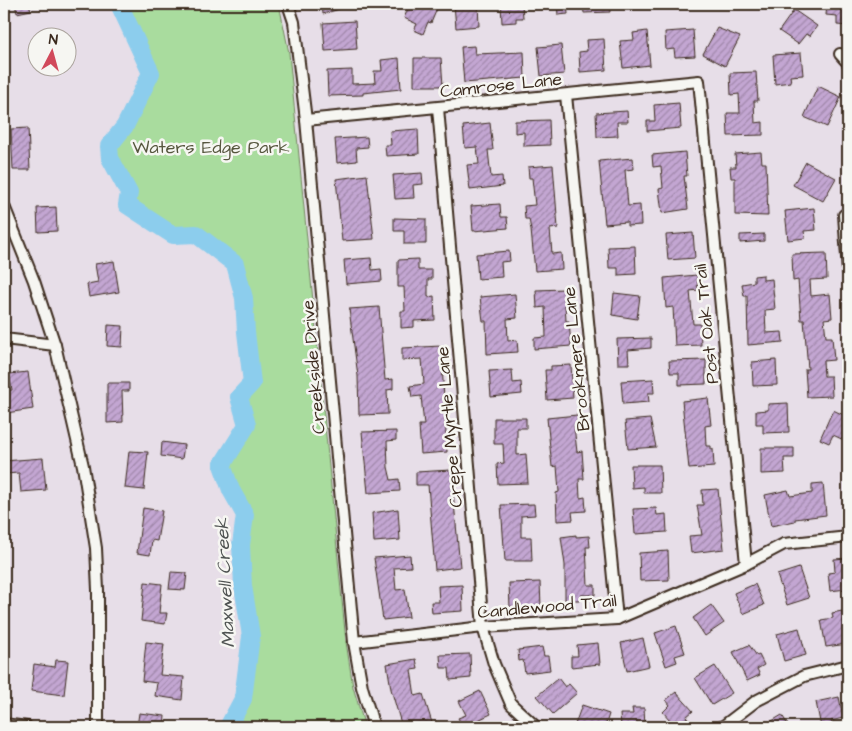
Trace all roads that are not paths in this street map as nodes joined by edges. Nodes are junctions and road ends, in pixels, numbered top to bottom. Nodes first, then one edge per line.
1 (288, 4) edge
2 (840, 54) dead end
3 (848, 63) edge
4 (699, 81) joint
5 (566, 95) junction
6 (438, 108) junction
7 (306, 120) junction
8 (4, 206) edge
9 (848, 215) edge
10 (848, 271) edge
11 (4, 339) edge
12 (55, 345) junction
13 (848, 537) edge
14 (746, 564) junction
15 (617, 619) junction
16 (483, 627) junction
17 (354, 642) junction
18 (848, 665) edge
19 (4, 724) edge
20 (26, 727) edge
21 (98, 727) edge
22 (374, 727) edge
23 (536, 727) edge
24 (722, 727) edge

1 - 7 street, Creekside Drive
2 - 3 street
4 - 5 street, Camrose Lane
4 - 14 street, Post Oak Trail
5 - 6 street, Camrose Lane
5 - 15 street, Brookmere Lane
6 - 7 street, Camrose Lane
6 - 16 street, Crepe Myrtle Lane
7 - 17 street, Creekside Drive
8 - 12 street
9 - 10 street
11 - 12 street
12 - 21 street
13 - 14 street, Candlewood Trail
14 - 15 street, Candlewood Trail
15 - 16 street, Candlewood Trail
16 - 17 street, Candlewood Trail
16 - 23 street, Crepe Myrtle Lane
17 - 22 street, Creekside Drive
18 - 24 street
19 - 20 street

